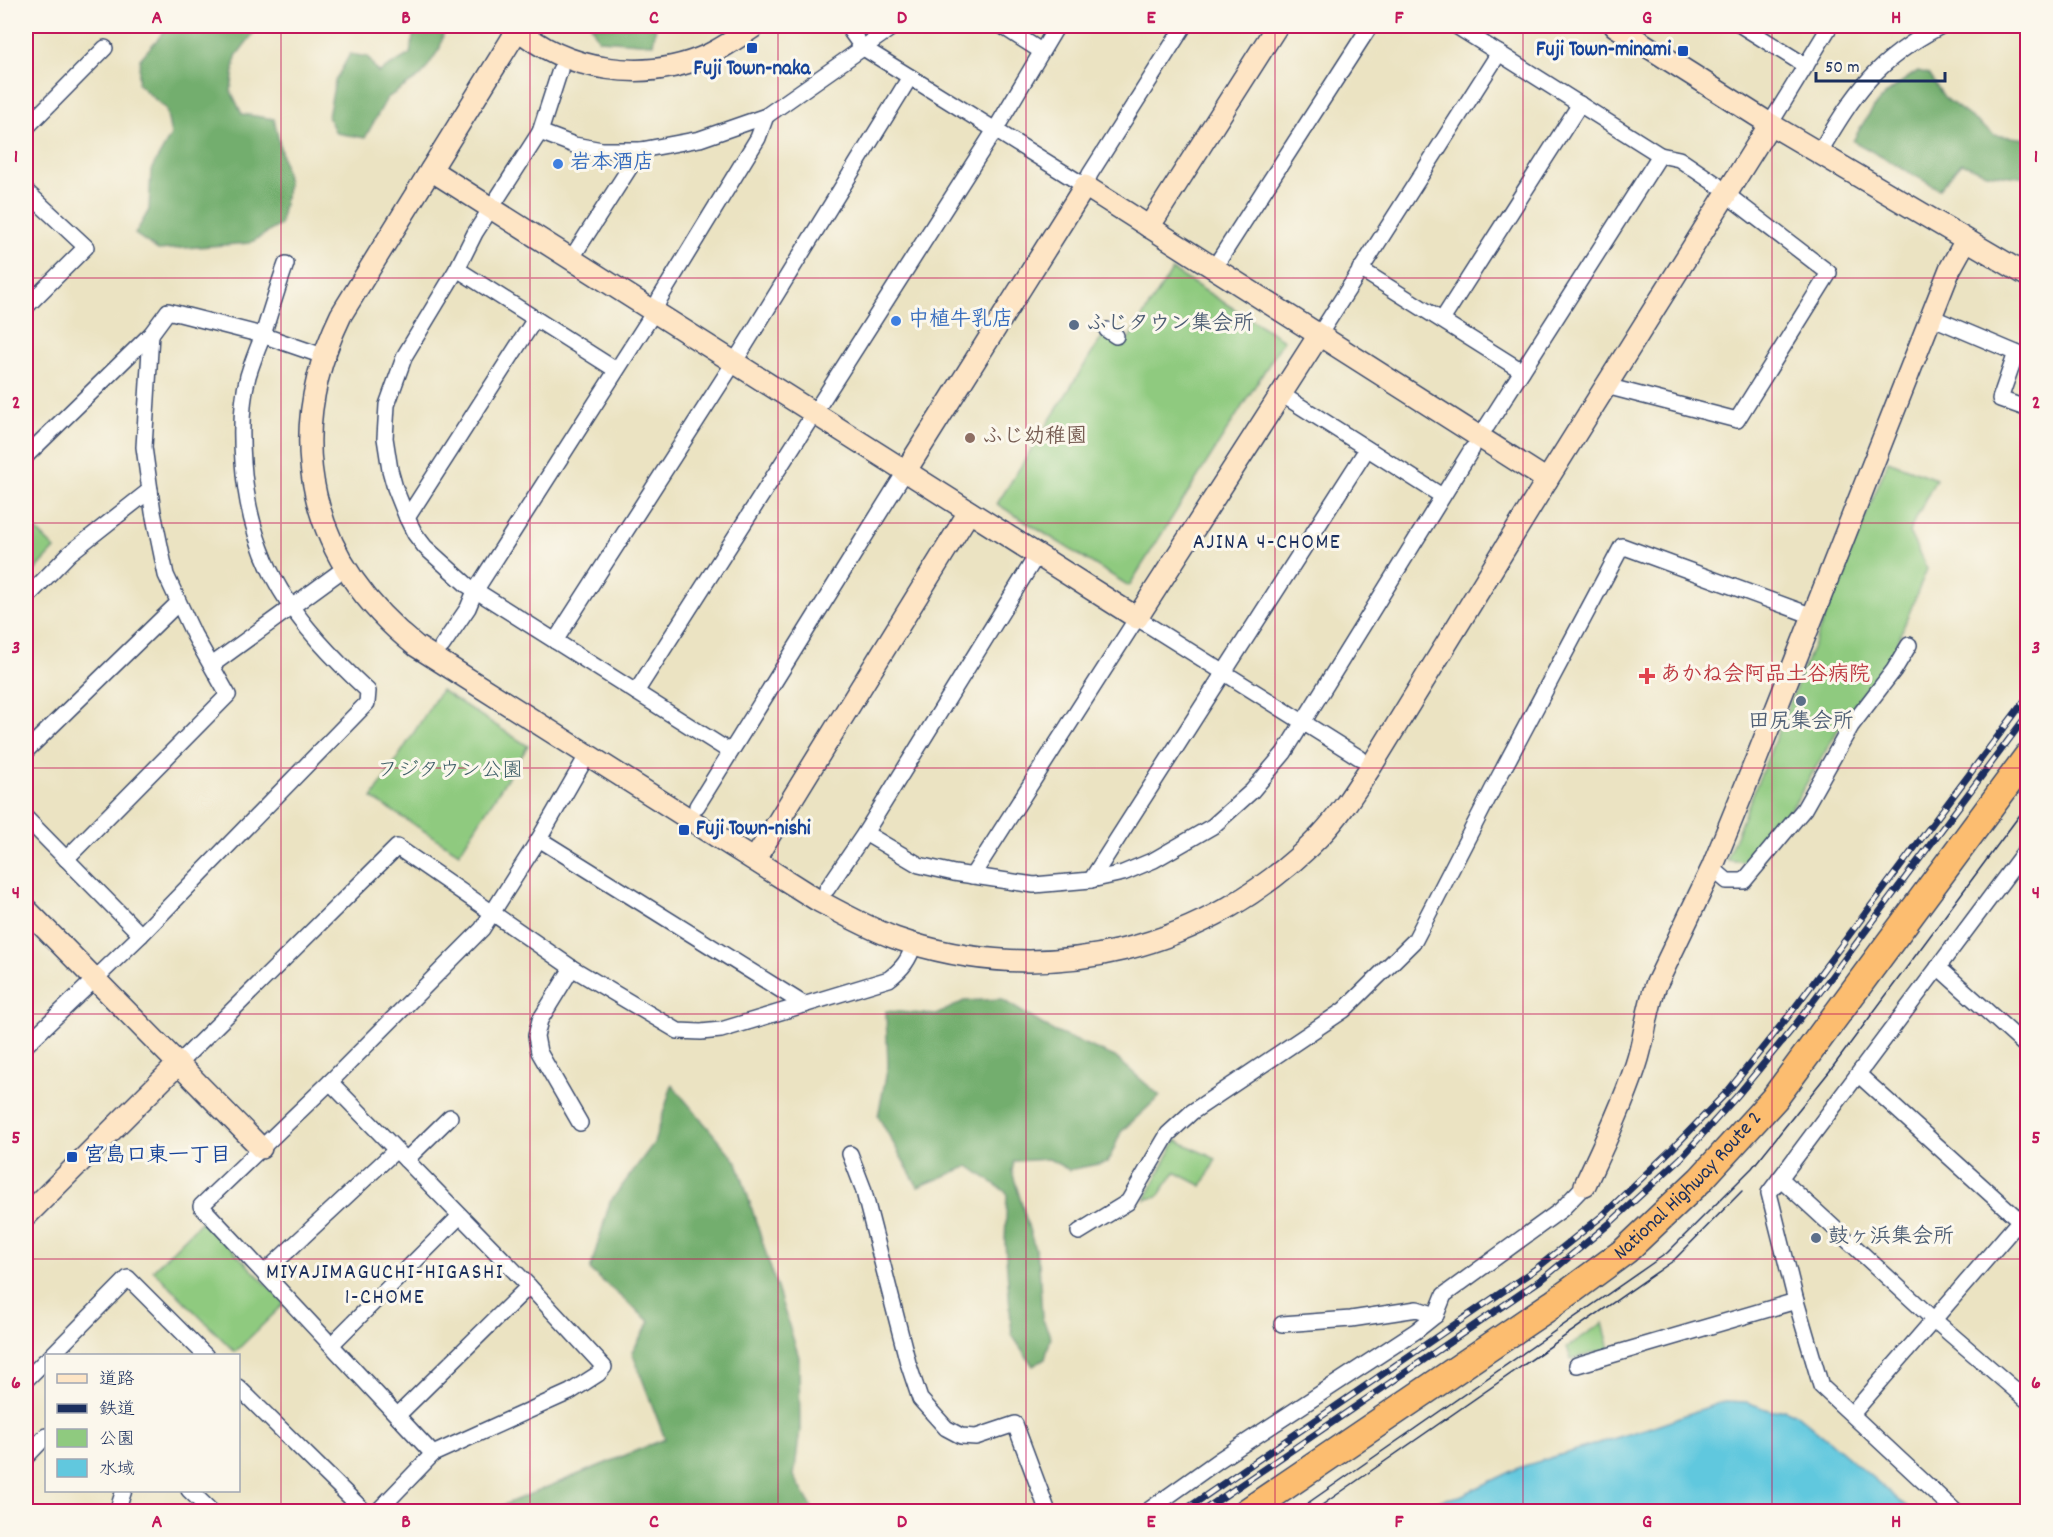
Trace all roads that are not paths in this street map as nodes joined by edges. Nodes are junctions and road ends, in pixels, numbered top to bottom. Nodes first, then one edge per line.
1 (755, 26) edge
2 (847, 26) edge
3 (894, 26) edge
4 (1002, 26) edge
5 (1057, 26) edge
6 (1184, 26) edge
7 (1277, 26) edge
8 (1370, 26) edge
9 (1456, 26) edge
10 (1615, 26) edge
11 (1742, 26) edge
12 (1830, 26) edge
13 (1941, 26) edge
14 (516, 27) edge
15 (862, 47) junction
16 (105, 48) dead end
17 (1041, 51) junction
18 (1499, 53) junction
19 (1806, 66) junction
20 (560, 70) dead end
21 (910, 77) junction
22 (1580, 105) junction
23 (766, 116) junction
24 (1770, 124) junction
25 (26, 128) edge
26 (995, 130) junction
27 (540, 132) junction
28 (641, 150) junction
29 (1819, 153) junction
30 (1660, 155) junction
31 (430, 170) junction
32 (1085, 186) junction
33 (1721, 189) junction
34 (26, 191) edge
35 (491, 208) junction
36 (1149, 227) junction
37 (1966, 240) junction
38 (571, 259) junction
39 (286, 264) dead end
40 (1214, 268) junction
41 (457, 269) junction
42 (1360, 269) junction
43 (2028, 276) edge
44 (26, 307) edge
45 (654, 312) junction
46 (1931, 317) junction
47 (535, 319) junction
48 (1442, 320) junction
49 (151, 334) junction
50 (1319, 334) junction
51 (262, 335) junction
52 (2022, 355) edge
53 (323, 356) junction
54 (734, 363) junction
55 (616, 370) junction
56 (1522, 371) junction
57 (1606, 386) junction
58 (1281, 394) junction
59 (2028, 409) edge
60 (814, 414) junction
61 (1487, 426) dead end
62 (1367, 449) junction
63 (1472, 449) dead end
64 (26, 456) edge
65 (905, 471) junction
66 (1547, 480) junction
67 (150, 489) junction
68 (1442, 496) junction
69 (969, 512) junction
70 (407, 518) junction
71 (1037, 555) junction
72 (345, 568) junction
73 (475, 591) junction
74 (26, 598) edge
75 (178, 603) junction
76 (291, 608) junction
77 (1814, 616) junction
78 (1137, 618) junction
79 (555, 641) junction
80 (1909, 645) dead end
81 (442, 646) dead end
82 (212, 665) junction
83 (1224, 673) junction
84 (636, 692) junction
85 (1302, 723) junction
86 (26, 751) edge
87 (729, 751) junction
88 (588, 754) junction
89 (2028, 756) edge
90 (1360, 758) dead end
91 (697, 806) dead end
92 (26, 818) edge
93 (865, 833) junction
94 (539, 839) junction
95 (2028, 847) edge
96 (66, 859) junction
97 (755, 859) junction
98 (2022, 866) edge
99 (1712, 868) junction
100 (972, 876) junction
101 (1091, 880) junction
102 (827, 889) dead end
103 (26, 909) edge
104 (493, 913) junction
105 (141, 935) junction
106 (914, 944) junction
107 (1938, 967) junction
108 (572, 968) junction
109 (94, 979) junction
110 (805, 1005) junction
111 (26, 1045) edge
112 (2028, 1048) edge
113 (178, 1064) junction
114 (1859, 1075) junction
115 (330, 1082) junction
116 (450, 1117) dead end
117 (580, 1123) dead end
118 (261, 1148) junction
119 (850, 1154) dead end
120 (401, 1155) junction
121 (1780, 1178) junction
122 (1586, 1185) joint
123 (26, 1216) edge
124 (460, 1216) junction
125 (2025, 1220) edge
126 (1079, 1232) dead end
127 (264, 1273) junction
128 (529, 1286) junction
129 (1796, 1301) junction
130 (1436, 1315) junction
131 (1933, 1319) junction
132 (1282, 1324) dead end
133 (332, 1344) junction
134 (53, 1354) edge
135 (204, 1354) edge
136 (45, 1361) edge
137 (1577, 1365) dead end
138 (26, 1380) edge
139 (240, 1389) edge
140 (2028, 1401) edge
141 (1852, 1414) junction
142 (398, 1415) junction
143 (45, 1437) edge
144 (433, 1454) junction
145 (26, 1457) edge
146 (124, 1492) edge
147 (190, 1492) edge
148 (117, 1512) edge
149 (212, 1512) edge
150 (365, 1512) edge
151 (377, 1512) edge
152 (1048, 1512) edge
153 (1146, 1512) edge
154 (1247, 1512) edge
155 (1956, 1512) edge

1 - 14 street
2 - 15 street
3 - 15 street
4 - 17 street
5 - 17 street
6 - 32 street
7 - 36 street
8 - 40 street
9 - 18 street
10 - 24 street
11 - 19 street
12 - 19 street
13 - 29 street
14 - 31 street
15 - 21 street
15 - 23 street
16 - 25 street
17 - 26 street
18 - 22 street
18 - 42 street
19 - 24 street
20 - 27 street
21 - 26 street
21 - 54 street
22 - 30 street
22 - 48 street
23 - 28 street
23 - 45 street
24 - 29 street
24 - 33 street
26 - 32 street
26 - 60 street
27 - 28 street
27 - 35 street
28 - 38 street
29 - 37 street
30 - 33 street
30 - 56 street
31 - 35 street
31 - 53 street
32 - 36 street
32 - 65 street
33 - 57 street
33 - 57 street
34 - 44 street
35 - 38 street
35 - 41 street
36 - 40 street
37 - 43 street
37 - 46 street
38 - 45 street
39 - 51 street
40 - 50 street
41 - 47 street
41 - 70 street
42 - 48 street
42 - 50 street
45 - 54 street
45 - 55 street
46 - 52 street
46 - 77 street
47 - 55 street
47 - 70 street
48 - 56 street
49 - 51 street
49 - 64 street
49 - 67 street
50 - 58 street
50 - 66 street
51 - 53 street
51 - 76 street
52 - 59 street
53 - 72 street
54 - 60 street
54 - 79 street
55 - 73 street
56 - 61 street
57 - 66 street
58 - 62 street
58 - 78 street
60 - 65 street
60 - 84 street
62 - 68 street
62 - 83 street
63 - 68 street
65 - 69 street
65 - 87 street
66 - 106 street
67 - 74 street
67 - 75 street
68 - 85 street
69 - 71 street
69 - 97 street
70 - 73 street
71 - 78 street
71 - 93 street
72 - 76 street
72 - 88 street
73 - 79 street
73 - 81 street
75 - 82 street
75 - 86 street
76 - 82 street
76 - 105 street
77 - 99 street
77 - 126 street
78 - 83 street
78 - 100 street
79 - 84 street
80 - 99 street
82 - 96 street
83 - 85 street
83 - 101 street
84 - 87 street
85 - 90 street
85 - 101 street
87 - 91 street
88 - 94 street
88 - 97 street
89 - 154 highway, National Highway Route 2
92 - 96 street
93 - 100 street
93 - 102 street
94 - 104 street
94 - 110 street
95 - 98 street
96 - 105 street
97 - 106 street
98 - 107 street
99 - 122 street
100 - 101 street
103 - 109 street
104 - 108 street
104 - 113 street
104 - 115 street
105 - 109 street
106 - 110 street
107 - 112 street
107 - 114 street
108 - 110 street
108 - 117 street
109 - 111 street
109 - 113 street
113 - 118 street
113 - 123 street
114 - 121 street
114 - 125 street
115 - 118 street
115 - 120 street
116 - 120 street
118 - 127 street
119 - 152 street
120 - 124 street
120 - 127 street
121 - 129 street
121 - 131 street
122 - 130 street
124 - 128 street
124 - 133 street
125 - 131 street
127 - 133 street
128 - 142 street
128 - 144 street
129 - 137 street
129 - 141 street
130 - 132 street
130 - 153 street
131 - 140 street
131 - 141 street
133 - 142 street
134 - 135 street
136 - 138 street
139 - 150 street
141 - 155 street
142 - 144 street
143 - 145 street
144 - 151 street
146 - 148 street
147 - 149 street

